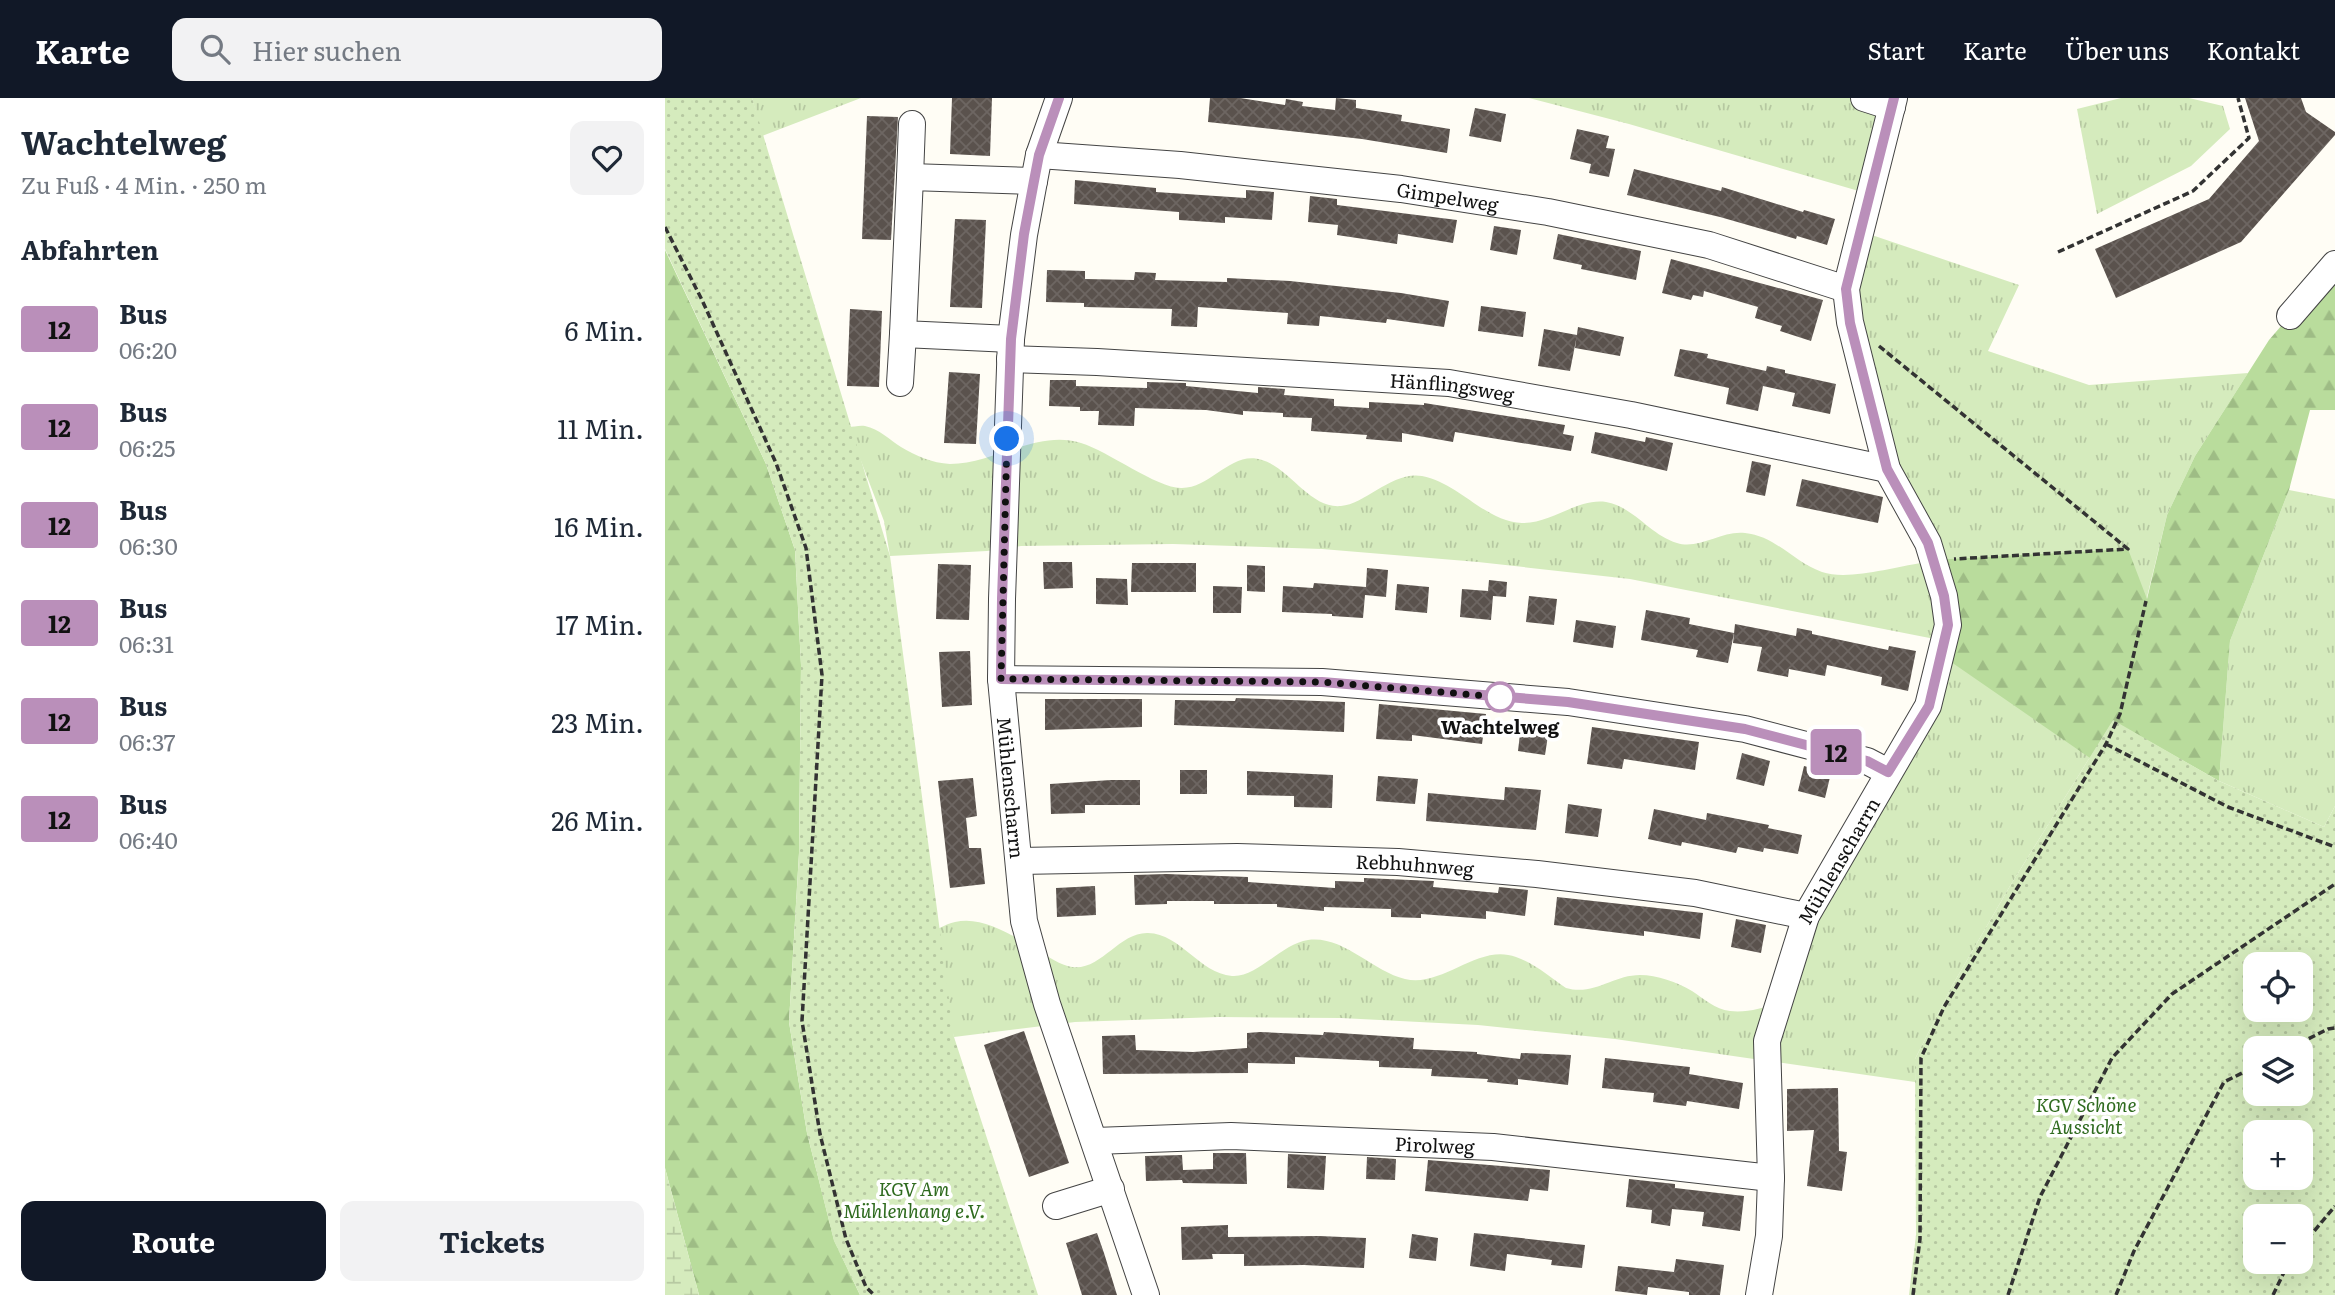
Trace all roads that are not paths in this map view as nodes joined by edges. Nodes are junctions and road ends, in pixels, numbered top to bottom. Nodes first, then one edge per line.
1 (1059, 98) edge
2 (1864, 98) edge
3 (1893, 102) edge
4 (912, 124) dead end
5 (1039, 155) junction
6 (910, 177) junction
7 (1034, 181) junction
8 (2335, 264) edge
9 (1846, 289) junction
10 (2290, 316) dead end
11 (903, 334) junction
12 (1011, 349) junction
13 (900, 383) dead end
14 (1887, 469) junction
15 (1001, 679) junction
16 (1888, 772) junction
17 (1019, 861) junction
18 (1806, 916) junction
19 (1095, 1140) junction
20 (1771, 1178) junction
21 (1111, 1189) junction
22 (1056, 1206) dead end
23 (1146, 1295) edge
24 (1759, 1295) edge

1 - 5 street, Mühlenscharrn
2 - 3 street
3 - 9 street
4 - 6 street
5 - 7 street, Mühlenscharrn
5 - 9 street, Gimpelweg
6 - 7 street
6 - 11 street
7 - 12 street, Mühlenscharrn
8 - 10 street
9 - 14 street, Mühlenscharrn
11 - 12 street, Hänflingsweg
11 - 13 street
12 - 14 street, Hänflingsweg
12 - 15 street, Mühlenscharrn
14 - 16 street, Mühlenscharrn
15 - 16 street
15 - 17 street, Mühlenscharrn
16 - 18 street, Mühlenscharrn
17 - 18 street, Rebhuhnweg
17 - 19 street, Mühlenscharrn
18 - 20 street, Mühlenscharrn
19 - 20 street, Pirolweg
19 - 21 street, Mühlenscharrn
20 - 24 street, Mühlenscharrn
21 - 22 street
21 - 23 street, Mühlenscharrn

